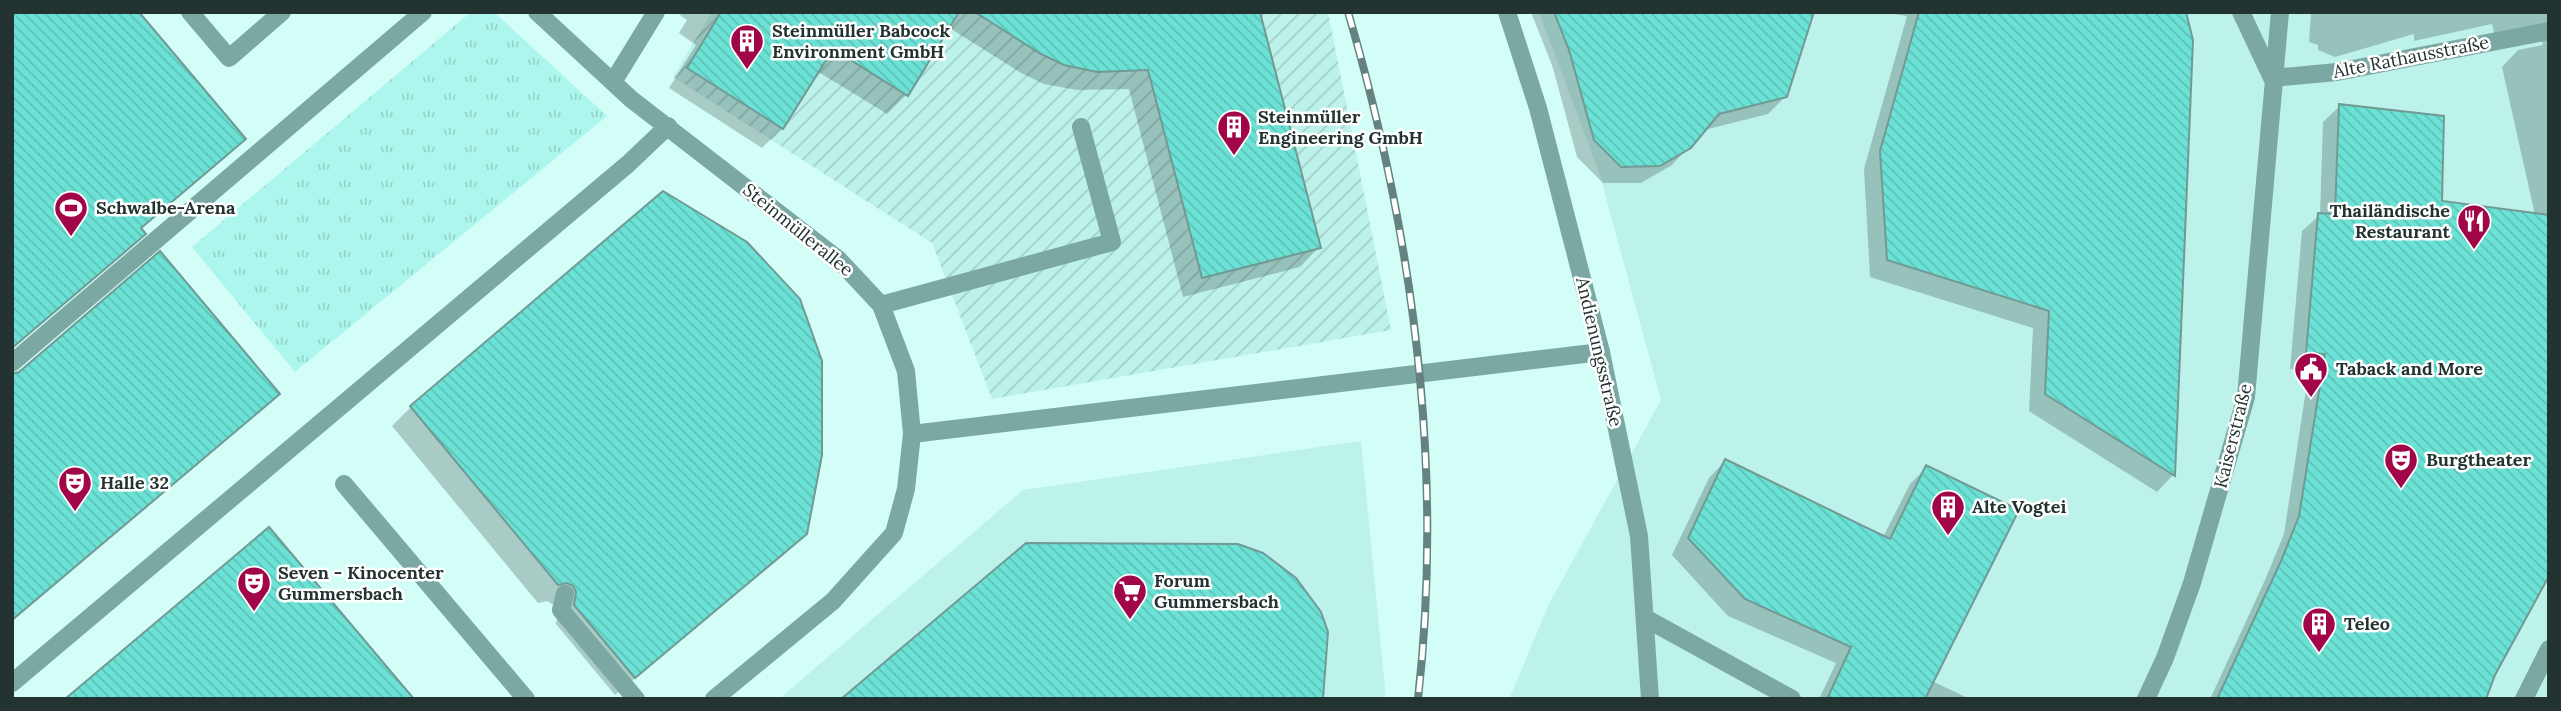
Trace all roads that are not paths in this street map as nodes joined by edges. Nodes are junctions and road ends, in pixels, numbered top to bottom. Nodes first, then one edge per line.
1 (190, 12) edge
2 (282, 12) edge
3 (423, 12) edge
4 (537, 12) edge
5 (656, 12) edge
6 (1507, 12) edge
7 (2241, 12) edge
8 (2280, 12) edge
9 (2549, 31) edge
10 (2273, 78) junction
11 (613, 82) junction
12 (668, 127) junction
13 (1081, 127) dead end
14 (881, 305) junction
15 (1601, 352) junction
16 (12, 363) edge
17 (912, 434) junction
18 (344, 484) dead end
19 (565, 594) dead end
20 (1645, 618) junction
21 (2549, 649) edge
22 (12, 683) edge
23 (1648, 697) edge
24 (526, 699) edge
25 (636, 699) edge
26 (714, 699) edge
27 (1792, 699) edge
28 (2146, 699) edge
29 (2524, 699) edge

1 - 2 street
3 - 16 street
4 - 11 street, Steinmüllerallee
5 - 11 street
6 - 15 street, Andienungsstraße
7 - 10 street
8 - 10 street, Kaiserstraße
9 - 10 street, Alte Rathausstraße
10 - 28 street, Kaiserstraße
11 - 12 street, Steinmüllerallee
12 - 14 street, Steinmüllerallee
12 - 22 street
13 - 14 street
14 - 17 street, Steinmüllerallee
15 - 17 street
15 - 20 street, Andienungsstraße
17 - 26 street, Steinmüllerallee
18 - 24 street
19 - 25 street
20 - 23 street, Andienungsstraße
20 - 27 street
21 - 29 street

